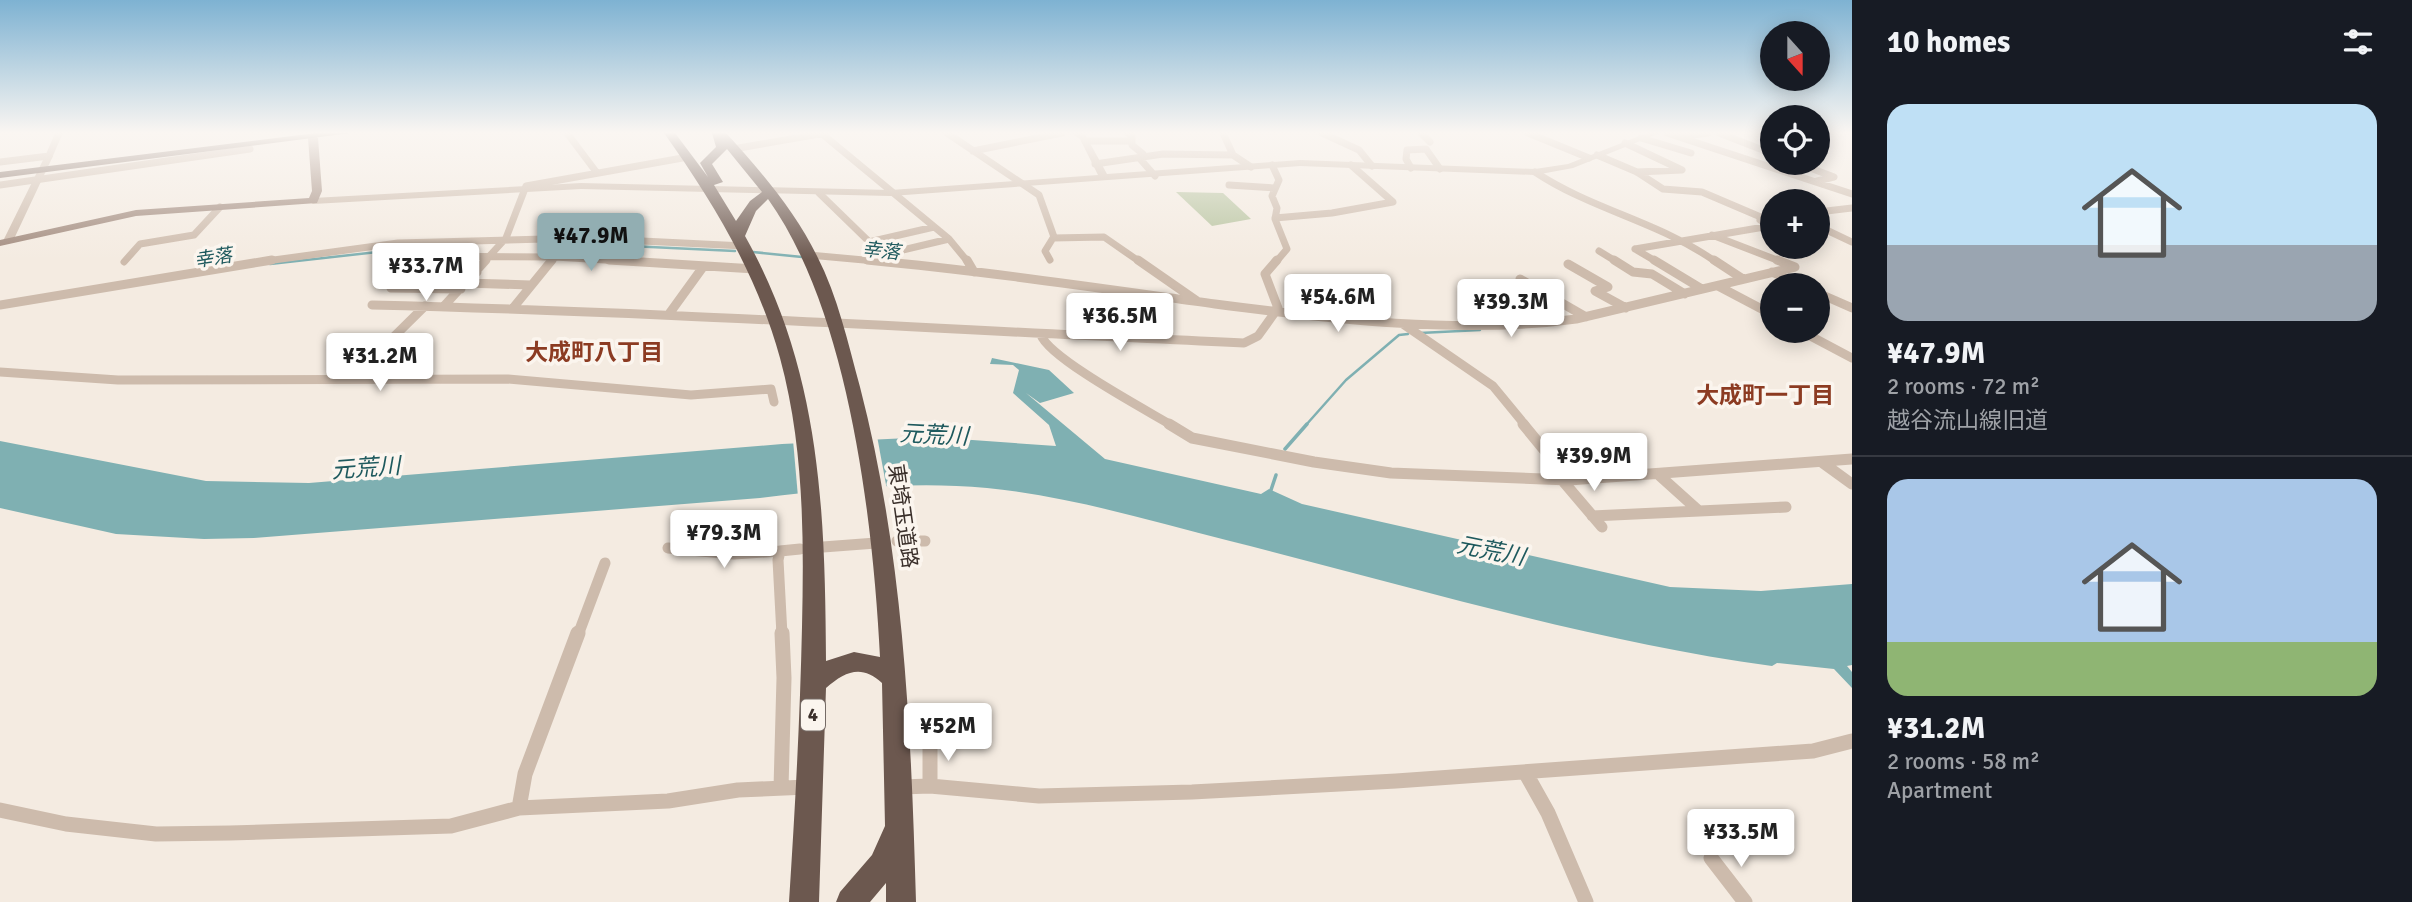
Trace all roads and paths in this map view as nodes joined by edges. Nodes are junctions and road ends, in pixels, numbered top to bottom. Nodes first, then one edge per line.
1 (31, 175) edge
2 (38, 175) edge
3 (316, 175) edge
4 (587, 175) edge
5 (701, 175) edge
6 (713, 175) edge
7 (756, 175) edge
8 (870, 175) edge
9 (1008, 175) edge
10 (1102, 175) edge
11 (1165, 175) edge
12 (1277, 175) edge
13 (1363, 175) edge
14 (1540, 175) edge
15 (1642, 175) edge
16 (1796, 175) edge
17 (1829, 175) edge
18 (1155, 176) joint
19 (1105, 179) junction
20 (1814, 181) junction
21 (1023, 185) junction
22 (1229, 185) dead end
23 (0, 186) edge
24 (523, 188) junction
25 (1274, 188) junction
26 (713, 191) junction
27 (771, 193) junction
28 (819, 193) junction
29 (891, 193) junction
30 (1852, 194) edge
31 (313, 201) junction
32 (220, 207) junction
33 (1852, 208) edge
34 (1830, 211) edge
35 (1760, 217) edge
36 (1275, 218) junction
37 (934, 227) junction
38 (1760, 227) edge
39 (1830, 232) edge
40 (1712, 234) junction
41 (1054, 237) junction
42 (506, 238) junction
43 (949, 239) junction
44 (742, 240) junction
45 (1682, 241) junction
46 (4, 242) edge
47 (869, 242) junction
48 (1852, 242) edge
49 (1599, 251) dead end
50 (493, 255) junction
51 (809, 255) junction
52 (882, 255) junction
53 (555, 257) junction
54 (1050, 260) dead end
55 (124, 262) dead end
56 (890, 262) junction
57 (1568, 264) dead end
58 (703, 267) junction
59 (755, 269) junction
60 (477, 272) junction
61 (974, 272) junction
62 (1772, 272) joint
63 (1520, 279) dead end
64 (1743, 279) junction
65 (530, 285) junction
66 (464, 286) junction
67 (1718, 286) junction
68 (390, 288) dead end
69 (1702, 289) junction
70 (1685, 294) junction
71 (1830, 298) edge
72 (1199, 302) junction
73 (0, 304) edge
74 (372, 305) dead end
75 (425, 306) junction
76 (443, 306) junction
77 (1852, 307) edge
78 (513, 308) junction
79 (1626, 308) junction
80 (1760, 308) edge
81 (1275, 312) junction
82 (669, 314) junction
83 (1586, 317) junction
84 (776, 322) junction
85 (1403, 324) junction
86 (835, 325) junction
87 (1041, 335) junction
88 (1824, 343) edge
89 (1852, 358) edge
90 (0, 372) edge
91 (353, 377) junction
92 (774, 402) dead end
93 (801, 416) joint
94 (1852, 459) edge
95 (1824, 463) junction
96 (1660, 476) junction
97 (1566, 480) junction
98 (1852, 484) edge
99 (1786, 507) dead end
100 (1699, 511) junction
101 (1592, 516) junction
102 (1602, 527) dead end
103 (878, 532) junction
104 (812, 541) junction
105 (897, 541) dead end
106 (925, 541) dead end
107 (668, 548) dead end
108 (780, 551) junction
109 (605, 563) dead end
110 (894, 680) junction
111 (815, 683) junction
112 (930, 740) dead end
113 (1852, 741) edge
114 (1525, 772) junction
115 (811, 786) junction
116 (930, 786) junction
117 (781, 788) junction
118 (898, 799) junction
119 (519, 808) junction
120 (0, 810) edge
121 (1711, 858) dead end
122 (804, 902) edge
123 (850, 902) edge
124 (901, 902) edge
125 (1586, 902) edge
126 (1745, 902) edge

1 - 23 street
2 - 46 street
3 - 31 main road
4 - 24 street
5 - 26 highway, 4
6 - 26 highway, 4
7 - 27 highway, 東埼玉道路 / 4
8 - 29 street
9 - 21 street
10 - 19 street
11 - 18 street
12 - 25 street
13 - 36 street
14 - 45 street
15 - 35 street
16 - 20 street
17 - 20 street
18 - 19 street
19 - 21 street
20 - 30 street
21 - 29 street
21 - 41 street
22 - 25 street
24 - 26 street
24 - 31 street
24 - 42 street
25 - 36 street
26 - 27 street
26 - 44 highway, 4
27 - 28 street
27 - 44 highway
27 - 51 highway, 東埼玉道路 / 4
28 - 29 street
28 - 47 street
29 - 37 street
31 - 32 main road
32 - 46 main road
32 - 55 street
33 - 34 street
36 - 81 street
37 - 43 street
37 - 47 street
38 - 40 street
39 - 48 street
40 - 45 street
40 - 62 street
41 - 54 street
41 - 72 street
42 - 44 street
42 - 50 street
42 - 73 street
43 - 52 street
43 - 61 street
44 - 59 highway, 4
45 - 64 street
45 - 69 street
47 - 52 street
49 - 70 street
50 - 53 street
50 - 60 street
50 - 60 street
51 - 56 street
51 - 86 highway, 東埼玉道路 / 4
52 - 56 street
53 - 58 street
53 - 65 street
56 - 61 street
57 - 79 street
58 - 59 street
58 - 82 street
59 - 84 highway, 4
60 - 66 street
61 - 72 street
62 - 64 street
63 - 83 street
64 - 67 street
65 - 66 street
65 - 78 street
66 - 68 street
66 - 76 street
67 - 69 street
67 - 80 street
69 - 70 street
70 - 79 street
71 - 77 street
72 - 81 street
74 - 75 street
75 - 76 street
75 - 91 street
76 - 78 street
78 - 82 street
79 - 83 street
81 - 85 street
81 - 87 street
82 - 84 street
83 - 85 street
84 - 86 street
84 - 93 highway, 4
85 - 97 street
86 - 87 street
86 - 103 highway, 東埼玉道路 / 4
87 - 97 street
88 - 89 street
90 - 91 street
91 - 92 street
93 - 104 highway, 4
94 - 95 street
95 - 96 street
95 - 98 street
96 - 97 street
96 - 100 street
97 - 101 street
99 - 100 street
100 - 101 street
101 - 102 street
103 - 104 street
103 - 110 highway, 東埼玉道路 / 4
104 - 108 street
104 - 111 highway, 4
105 - 106 street
107 - 108 street
108 - 117 street
109 - 119 street
110 - 111 highway, 4
110 - 118 highway, 東埼玉道路 / 4
111 - 115 highway, 4
112 - 116 street
113 - 114 street
114 - 116 street
114 - 125 street
115 - 117 street
115 - 122 highway, 4
116 - 118 street
117 - 119 street
118 - 123 highway, 4
118 - 124 highway, 東埼玉道路 / 4
119 - 120 street
121 - 126 street

